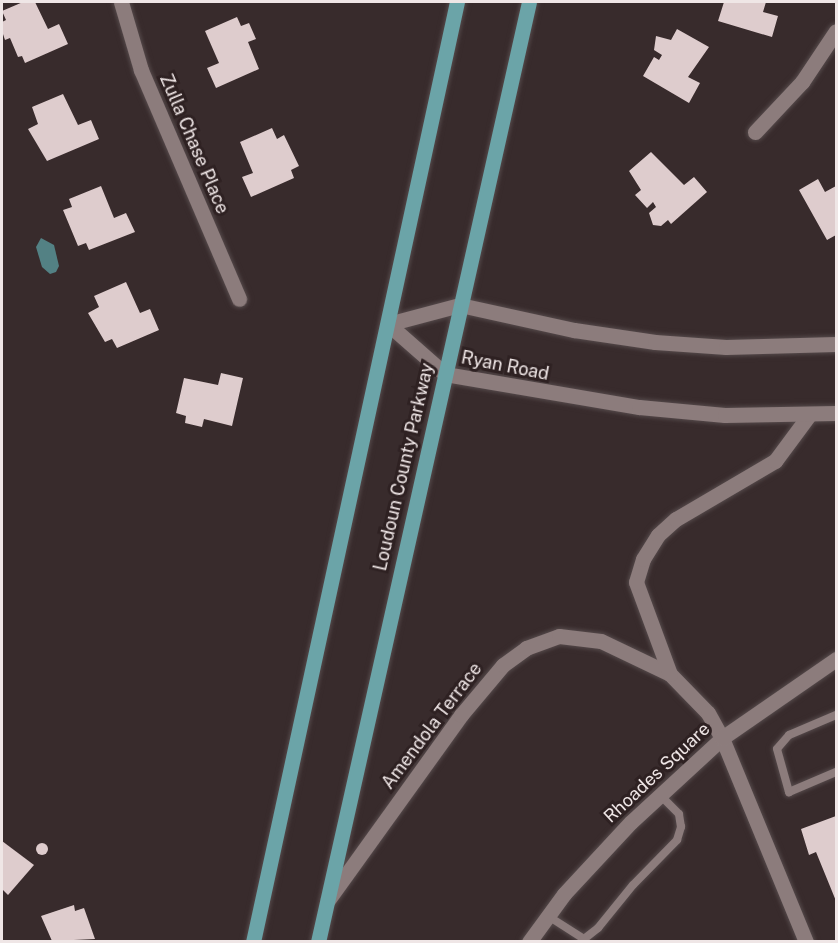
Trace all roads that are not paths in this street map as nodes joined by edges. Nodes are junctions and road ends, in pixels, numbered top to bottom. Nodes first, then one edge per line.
1 (121, 2) edge
2 (457, 2) edge
3 (529, 2) edge
4 (837, 32) edge
5 (755, 132) dead end
6 (239, 299) dead end
7 (460, 305) junction
8 (388, 324) junction
9 (837, 344) edge
10 (445, 374) junction
11 (837, 413) edge
12 (808, 415) junction
13 (837, 659) edge
14 (670, 674) junction
15 (837, 715) edge
16 (722, 738) junction
17 (837, 772) edge
18 (660, 795) junction
19 (327, 900) junction
20 (548, 916) junction
21 (252, 942) edge
22 (318, 942) edge
23 (530, 942) edge
24 (806, 942) edge

1 - 6 street, Zulla Chase Place
2 - 8 main road
3 - 7 main road, Loudoun County Parkway
4 - 5 street
7 - 8 street
7 - 9 street
7 - 10 main road, Loudoun County Parkway
8 - 10 street, Ryan Road
8 - 21 main road
10 - 12 street, Ryan Road
10 - 19 main road, Loudoun County Parkway
11 - 12 street, Ryan Road
12 - 14 street, Amendola Terrace
13 - 16 street, Rhoades Square
14 - 16 street, Amendola Terrace
14 - 19 street, Amendola Terrace
15 - 17 lane
16 - 18 street, Rhoades Square
16 - 24 street, Amendola Terrace
18 - 20 street, Rhoades Square
18 - 20 lane
19 - 22 main road, Loudoun County Parkway
20 - 23 street, Rhoades Square

